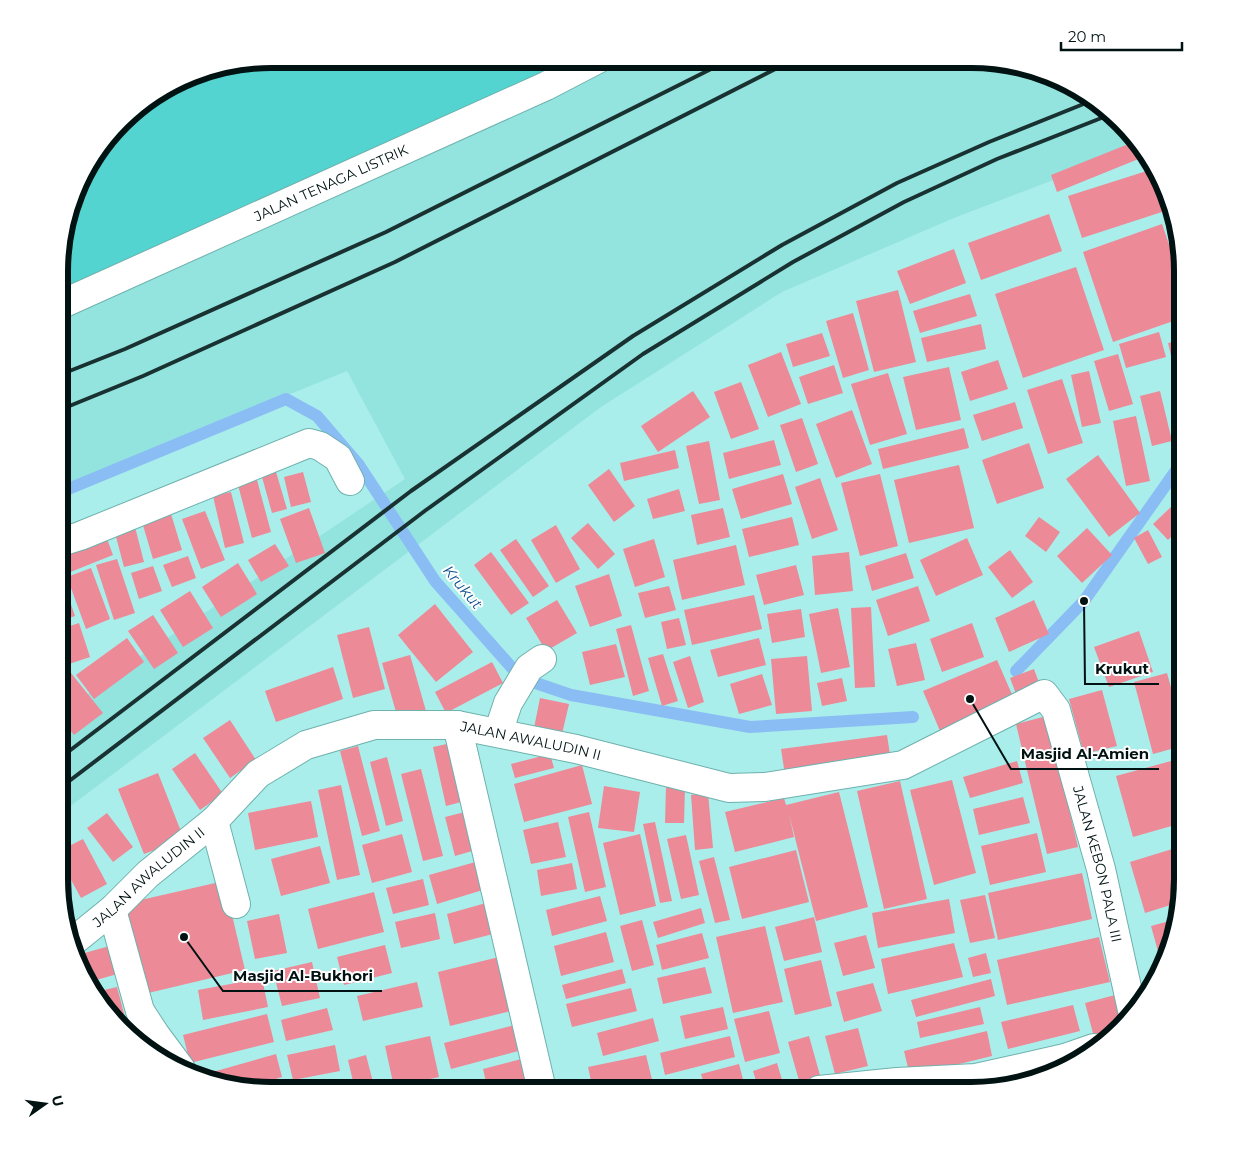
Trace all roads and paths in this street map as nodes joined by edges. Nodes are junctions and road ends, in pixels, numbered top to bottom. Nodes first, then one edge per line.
1 (581, 68) edge
2 (68, 301) edge
3 (350, 481) dead end
4 (68, 540) edge
5 (535, 664) dead end
6 (1044, 694) joint
7 (457, 725) junction
8 (498, 733) junction
9 (214, 821) junction
10 (236, 904) dead end
11 (112, 910) junction
12 (76, 939) edge
13 (1131, 1004) edge
14 (171, 1055) edge
15 (1065, 1058) edge
16 (540, 1082) edge
17 (897, 1082) edge

1 - 2 street, JALAN TENAGA LISTRIK
3 - 4 street
5 - 8 street
6 - 8 street, JALAN AWALUDIN II
6 - 13 street, JALAN KEBON PALA III
7 - 8 street, JALAN AWALUDIN II
7 - 9 street, JALAN AWALUDIN II
7 - 16 street
9 - 10 street
9 - 11 street, JALAN AWALUDIN II
11 - 12 street, JALAN AWALUDIN II
11 - 14 street
15 - 17 street

